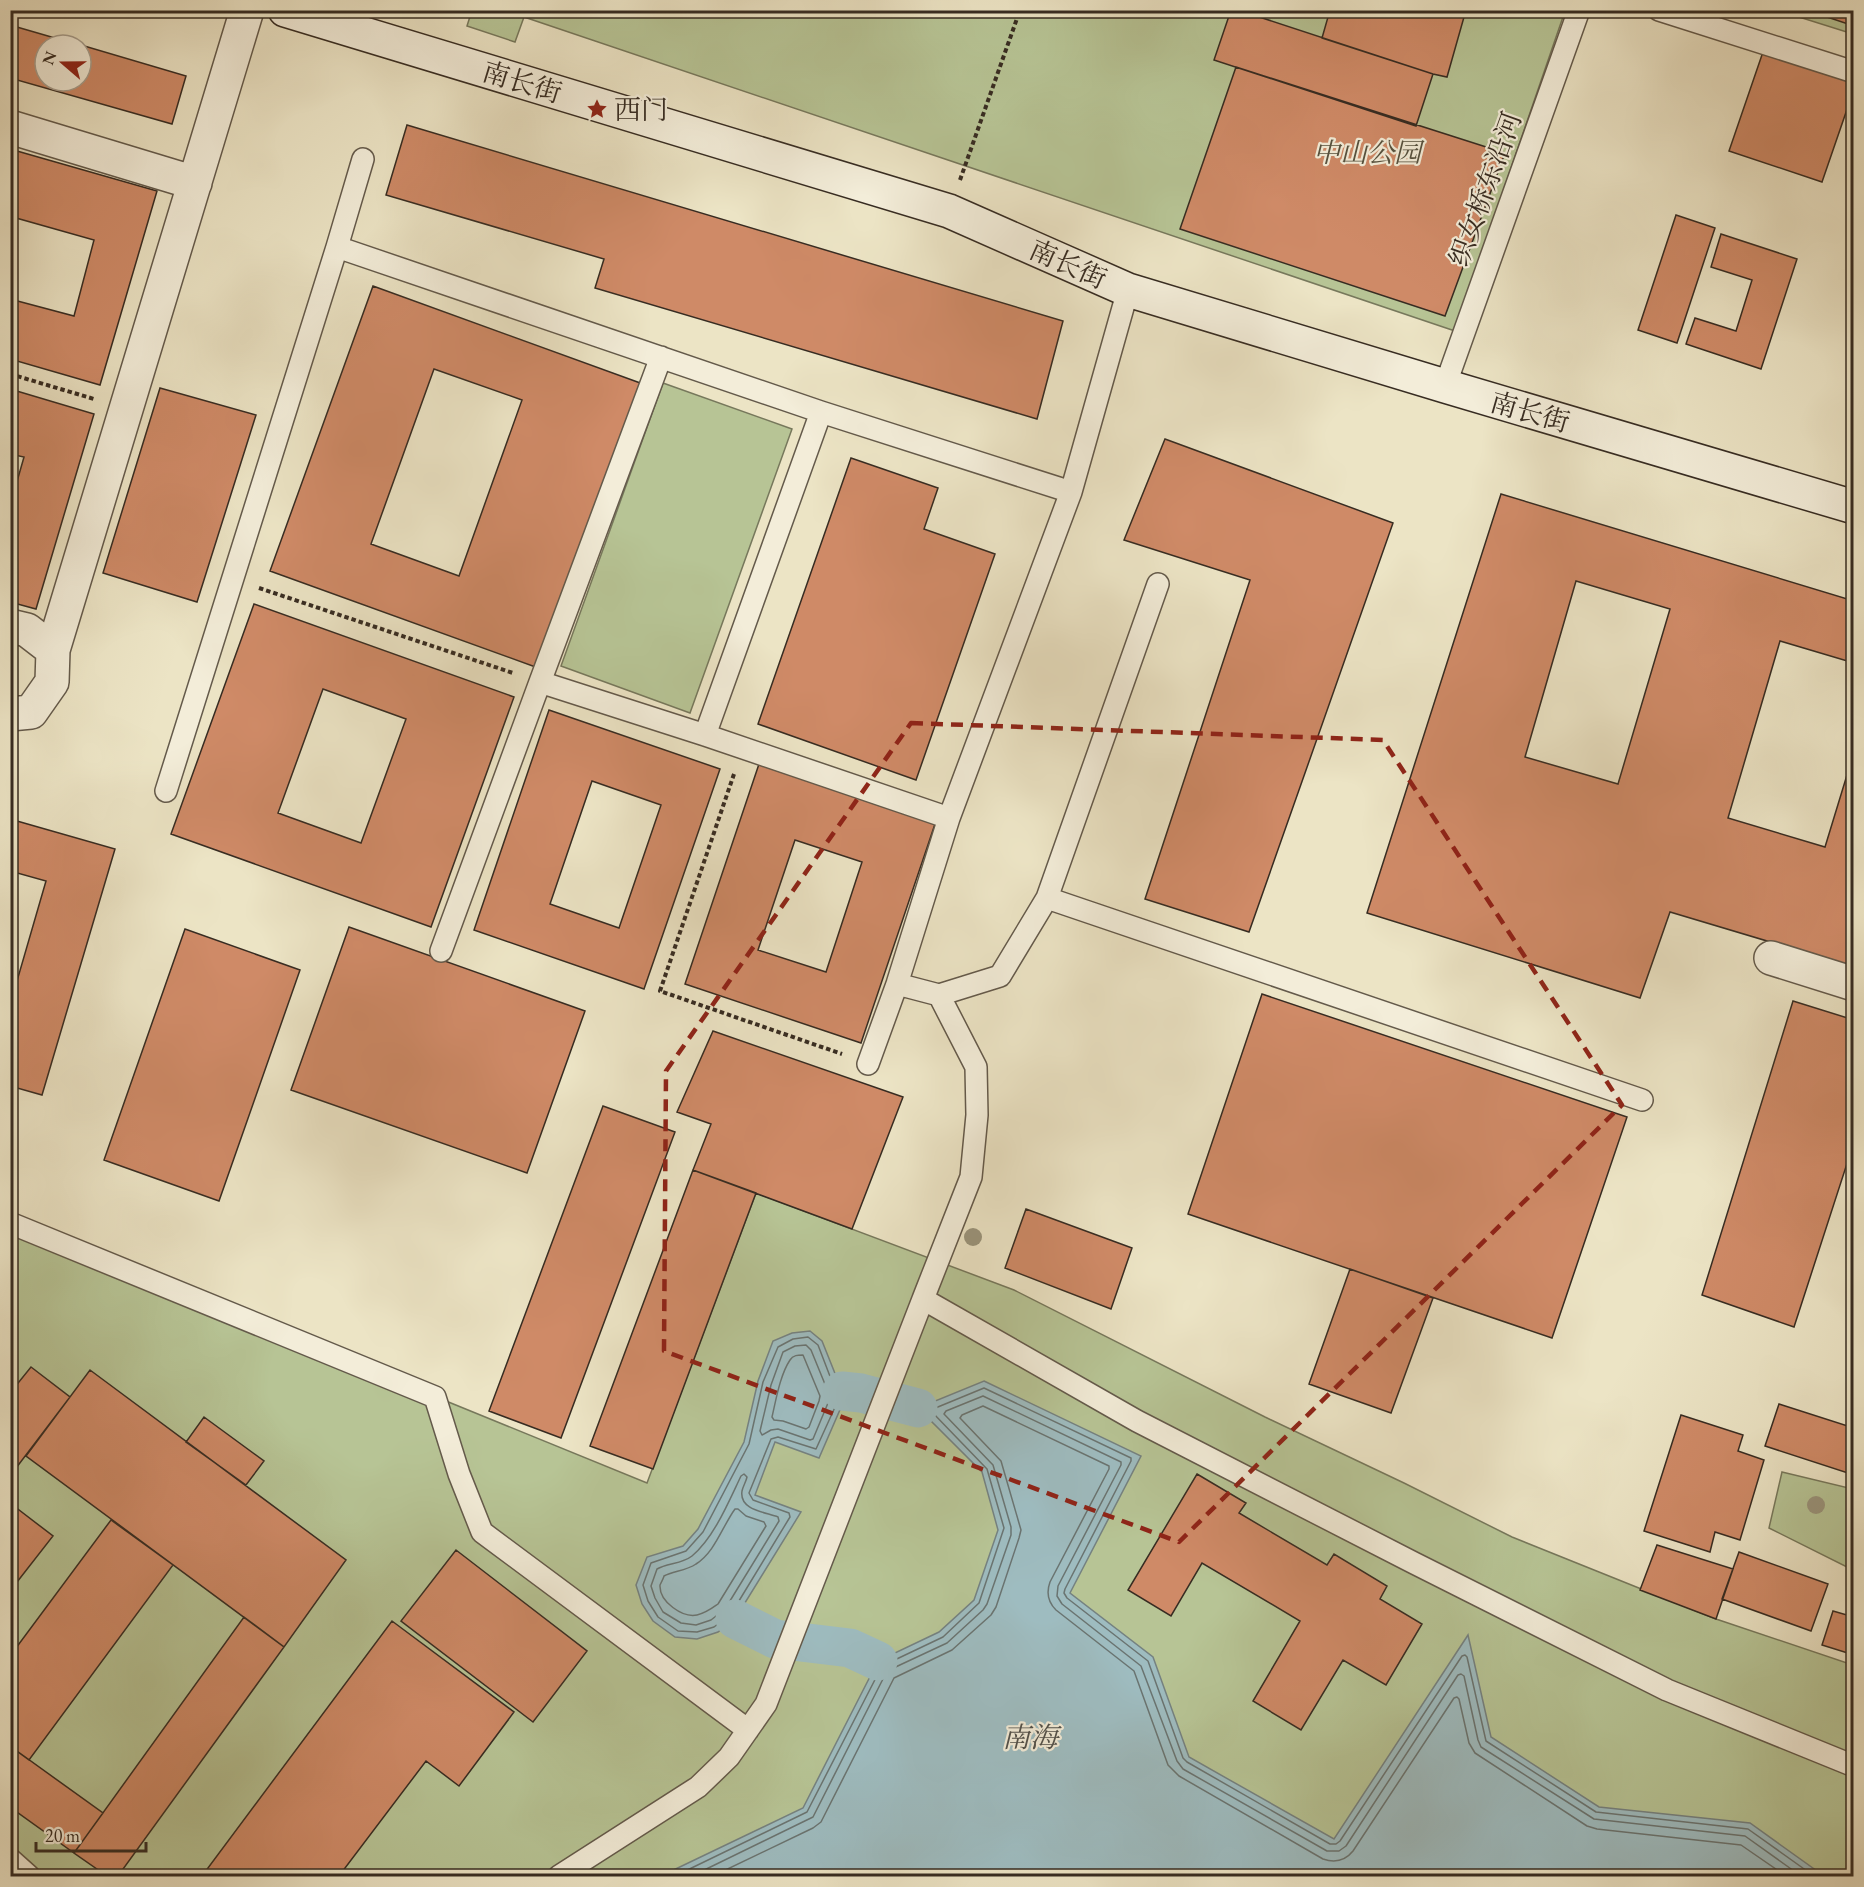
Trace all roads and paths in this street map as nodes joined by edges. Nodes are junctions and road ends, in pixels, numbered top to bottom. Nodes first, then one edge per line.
1 (247, 10) edge
2 (285, 10) edge
3 (1020, 10) edge
4 (1580, 10) edge
5 (1659, 10) edge
6 (1854, 72) edge
7 (10, 127) edge
8 (363, 159) dead end
9 (195, 183) junction
10 (949, 211) junction
11 (338, 247) junction
12 (1128, 290) junction
13 (661, 357) junction
14 (10, 374) edge
15 (1445, 386) junction
16 (126, 409) junction
17 (821, 412) junction
18 (1071, 492) junction
19 (1854, 507) edge
20 (233, 579) junction
21 (1158, 584) dead end
22 (10, 626) edge
23 (53, 650) junction
24 (540, 681) junction
25 (10, 714) edge
26 (705, 735) junction
27 (743, 748) junction
28 (166, 791) dead end
29 (949, 818) junction
30 (1047, 898) junction
31 (441, 951) dead end
32 (1771, 958) dead end
33 (897, 984) junction
34 (1854, 984) edge
35 (939, 995) junction
36 (868, 1064) joint
37 (1642, 1100) dead end
38 (10, 1223) edge
39 (923, 1299) junction
40 (748, 1730) junction
41 (1854, 1766) edge
42 (10, 1859) edge
43 (29, 1876) edge
44 (559, 1876) edge

1 - 9 street
2 - 10 street, 南长街
3 - 10 path
4 - 15 lane, 织女桥东沿河
5 - 6 lane
7 - 9 street
8 - 11 lane
9 - 16 street
10 - 12 street, 南长街
11 - 13 lane
11 - 20 lane
12 - 15 street, 南长街
12 - 18 lane
13 - 17 lane
13 - 24 lane
14 - 16 path
15 - 19 street, 南长街
16 - 23 street
17 - 18 lane
17 - 26 lane
18 - 29 lane
20 - 24 path
20 - 28 lane
21 - 30 lane
22 - 23 street
23 - 25 street
24 - 26 lane
24 - 31 lane
26 - 27 lane
27 - 29 lane
27 - 36 path
29 - 33 lane
30 - 35 lane
30 - 37 lane
32 - 34 street
33 - 35 lane
33 - 36 lane
35 - 39 lane
38 - 40 lane
39 - 40 lane
39 - 41 lane
40 - 44 lane
42 - 43 lane

